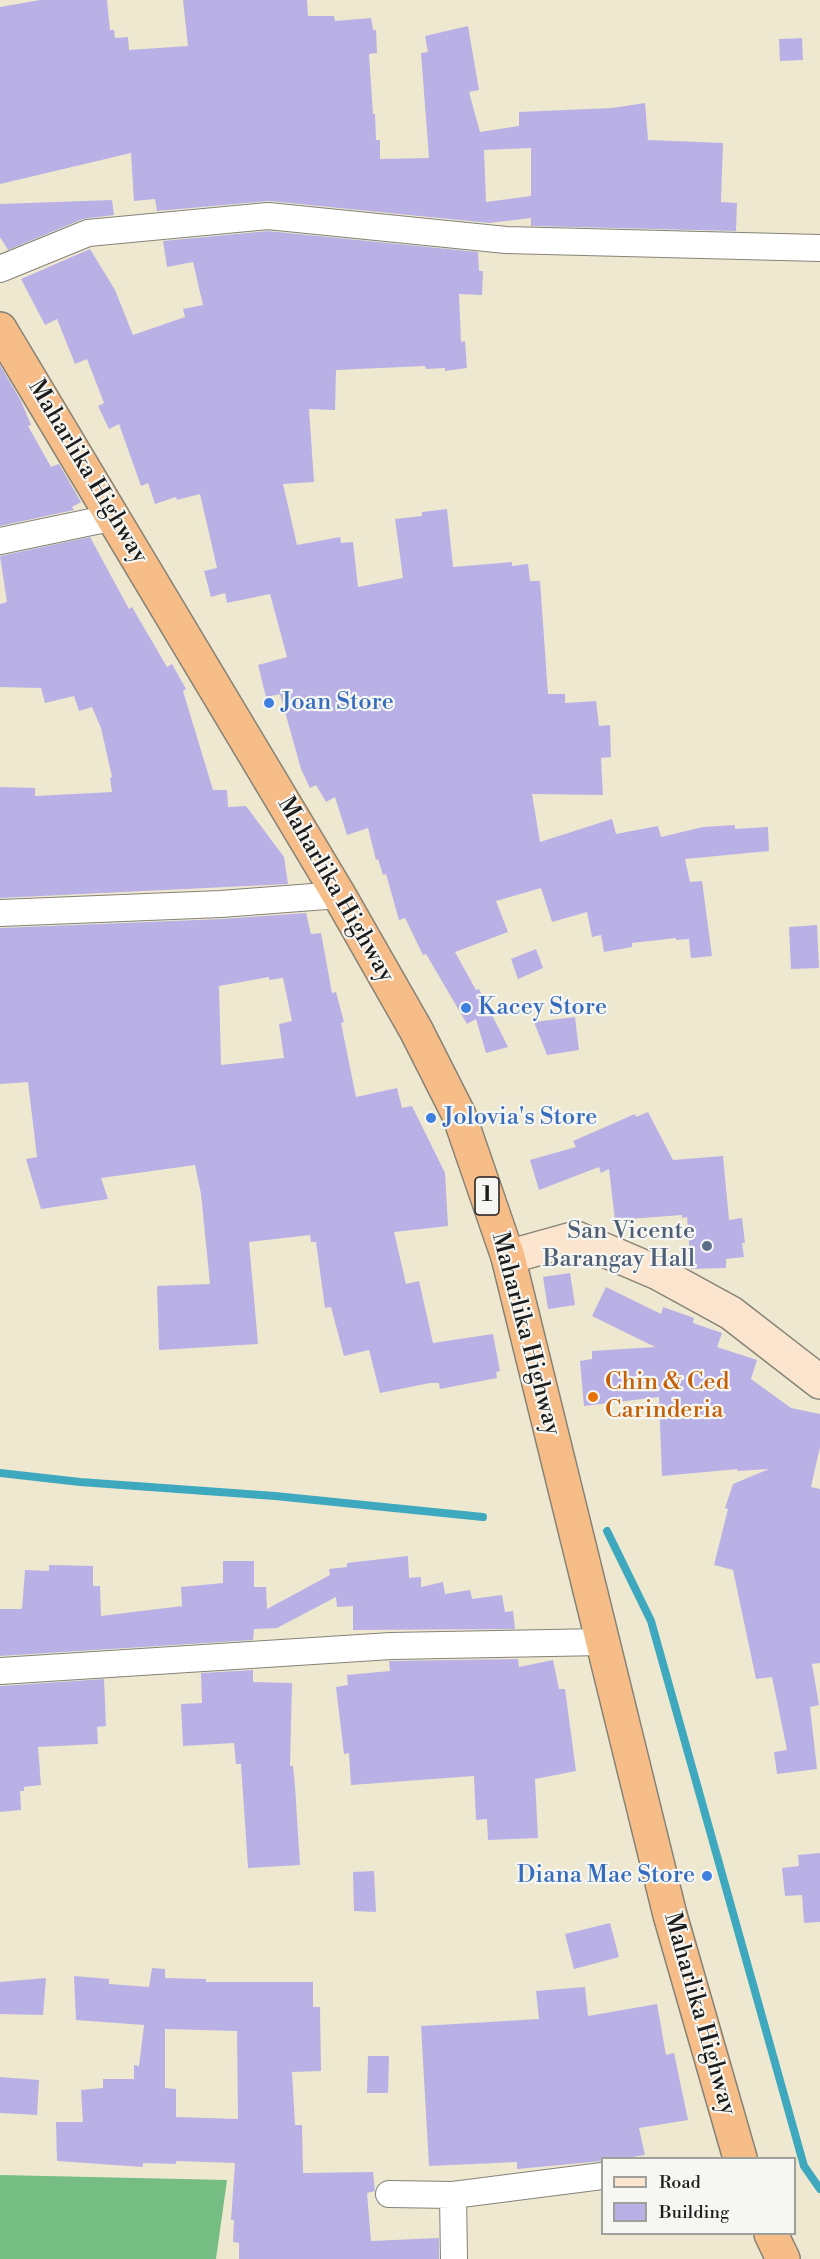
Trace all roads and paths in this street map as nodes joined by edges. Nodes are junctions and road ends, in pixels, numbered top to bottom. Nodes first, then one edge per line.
1 (820, 248) edge
2 (0, 268) edge
3 (0, 329) edge
4 (115, 517) junction
5 (0, 540) edge
6 (339, 895) junction
7 (0, 913) edge
8 (508, 1257) junction
9 (820, 1382) edge
10 (603, 1642) junction
11 (0, 1671) edge
12 (740, 2157) edge
13 (601, 2175) edge
14 (389, 2194) dead end
15 (453, 2195) junction
16 (771, 2235) edge
17 (454, 2259) edge
18 (783, 2259) edge

1 - 2 street
3 - 4 highway, Maharlika Highway / 1
4 - 5 street
4 - 6 highway, Maharlika Highway / 1
6 - 7 street
6 - 8 highway, Maharlika Highway / 1
8 - 9 street
8 - 10 highway, Maharlika Highway / 1
10 - 11 street
10 - 12 highway, Maharlika Highway / 1
13 - 15 street
14 - 15 street
15 - 17 street
16 - 18 highway

